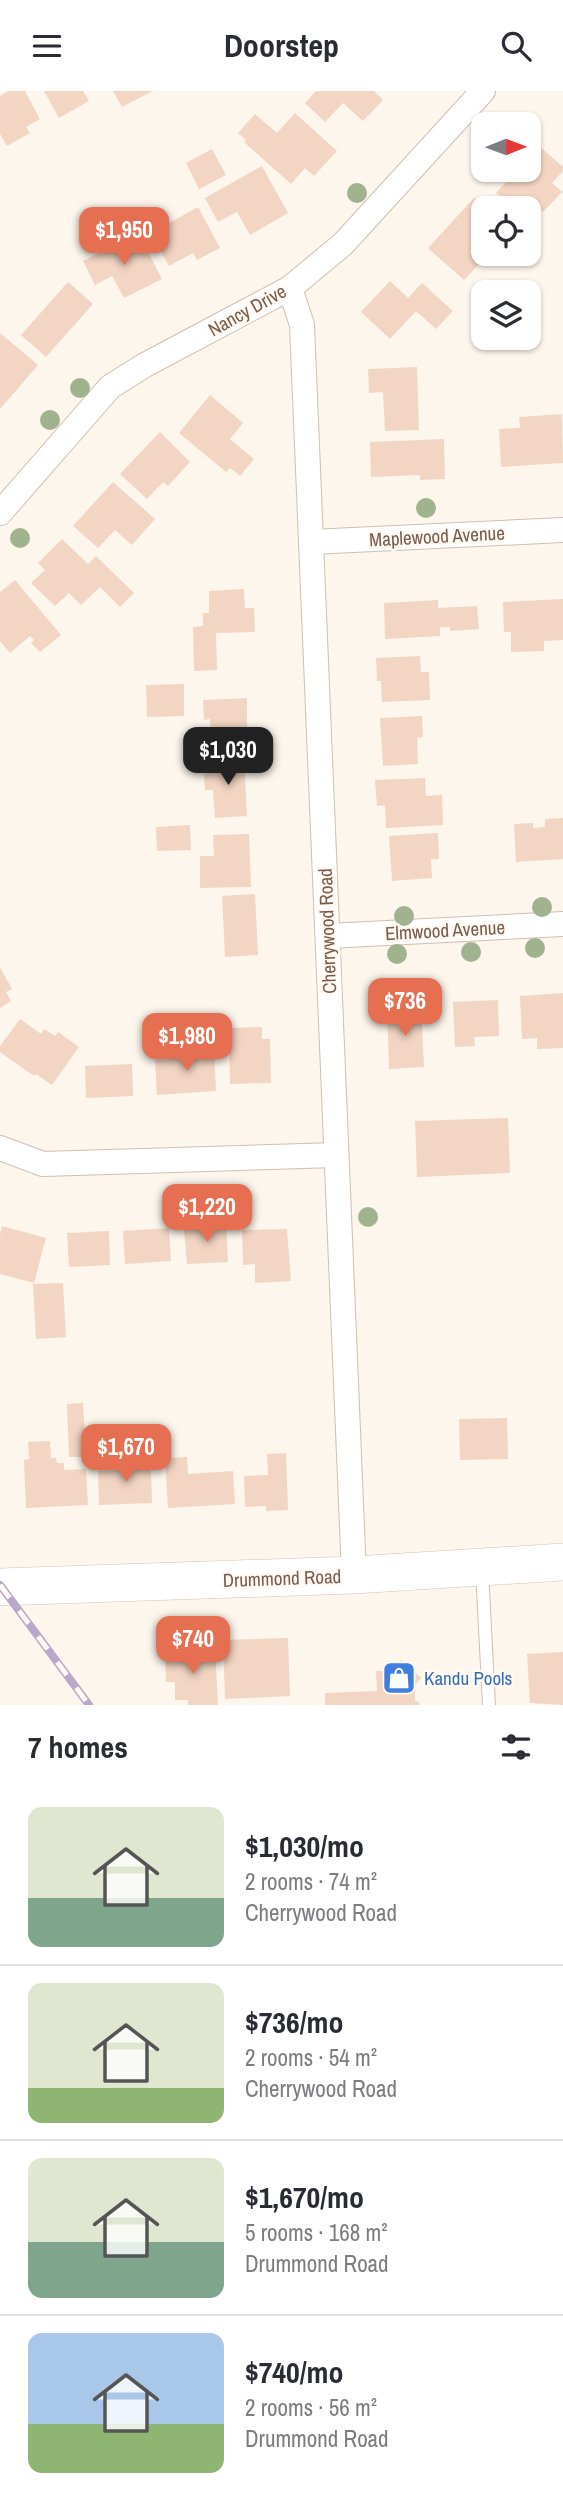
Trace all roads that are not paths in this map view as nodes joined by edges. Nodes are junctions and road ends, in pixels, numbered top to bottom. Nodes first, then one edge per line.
1 (484, 91) edge
2 (290, 288) junction
3 (0, 513) edge
4 (563, 530) edge
5 (311, 542) junction
6 (563, 925) edge
7 (328, 936) junction
8 (0, 1148) edge
9 (336, 1155) junction
10 (563, 1562) edge
11 (482, 1566) junction
12 (354, 1575) junction
13 (0, 1587) edge
14 (489, 1705) edge

1 - 2 street, Nancy Drive
2 - 3 street, Nancy Drive
2 - 5 street, Cherrywood Road
4 - 5 street, Maplewood Avenue
5 - 7 street, Cherrywood Road
6 - 7 street, Elmwood Avenue
7 - 9 street, Cherrywood Road
8 - 9 street
9 - 12 street, Cherrywood Road
10 - 11 main road, Drummond Road
11 - 12 main road, Drummond Road
11 - 14 lane
12 - 13 main road, Drummond Road

